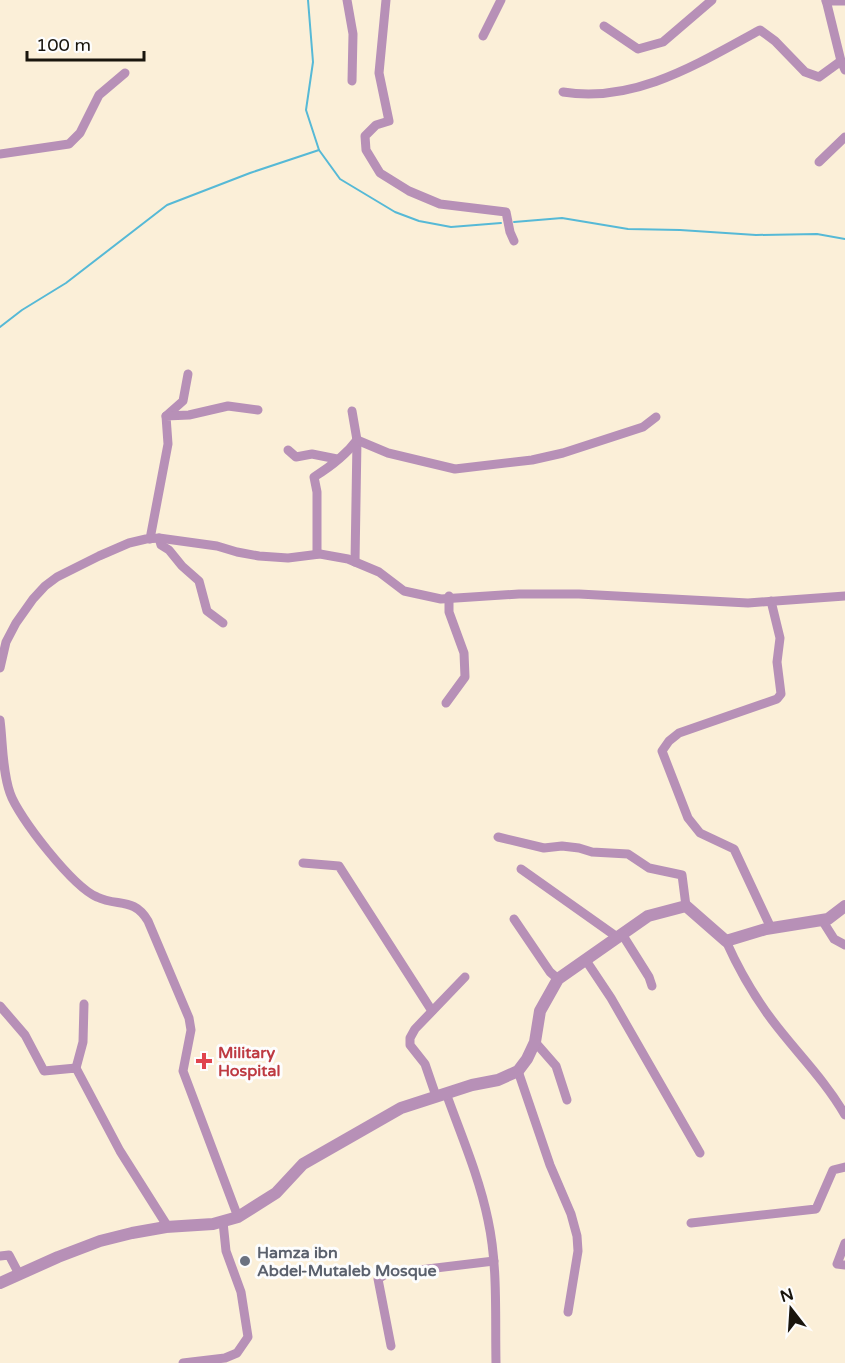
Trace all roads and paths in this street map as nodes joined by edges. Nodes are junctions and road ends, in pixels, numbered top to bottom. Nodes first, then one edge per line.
1 (347, 0) edge
2 (386, 0) edge
3 (501, 0) edge
4 (712, 0) edge
5 (826, 1) edge
6 (845, 1) edge
7 (604, 26) dead end
8 (483, 36) dead end
9 (843, 66) edge
10 (125, 73) dead end
11 (352, 81) dead end
12 (563, 92) dead end
13 (845, 137) edge
14 (0, 154) edge
15 (819, 162) dead end
16 (514, 241) dead end
17 (188, 374) dead end
18 (258, 410) dead end
19 (352, 411) dead end
20 (166, 416) junction
21 (656, 417) dead end
22 (357, 440) junction
23 (288, 450) dead end
24 (337, 459) junction
25 (154, 538) junction
26 (317, 554) junction
27 (355, 562) junction
28 (845, 596) edge
29 (449, 598) junction
30 (771, 601) junction
31 (223, 623) dead end
32 (0, 668) edge
33 (446, 703) dead end
34 (0, 720) edge
35 (498, 837) dead end
36 (303, 863) dead end
37 (521, 869) dead end
38 (686, 906) junction
39 (845, 906) edge
40 (514, 919) dead end
41 (822, 921) junction
42 (771, 928) junction
43 (620, 935) junction
44 (726, 941) junction
45 (845, 945) edge
46 (585, 960) junction
47 (465, 977) dead end
48 (558, 979) junction
49 (652, 986) dead end
50 (84, 1004) dead end
51 (0, 1006) edge
52 (432, 1011) junction
53 (535, 1042) junction
54 (76, 1068) junction
55 (518, 1071) junction
56 (441, 1094) junction
57 (567, 1100) dead end
58 (845, 1115) edge
59 (700, 1153) dead end
60 (845, 1167) edge
61 (238, 1217) junction
62 (223, 1222) junction
63 (691, 1223) dead end
64 (168, 1227) junction
65 (845, 1243) edge
66 (0, 1256) edge
67 (494, 1261) junction
68 (845, 1265) edge
69 (19, 1274) junction
70 (0, 1283) edge
71 (568, 1312) dead end
72 (391, 1346) dead end
73 (183, 1363) edge
74 (496, 1363) edge

1 - 11 street
2 - 16 street
3 - 8 street
4 - 7 street
5 - 6 street
5 - 9 street
9 - 12 street
10 - 14 street
13 - 15 street
17 - 20 street
18 - 20 street
19 - 22 street
20 - 25 street
21 - 22 street
22 - 24 street
22 - 27 street
23 - 24 street
24 - 26 street
25 - 26 street
25 - 31 street
25 - 32 street
26 - 27 street
27 - 29 street
28 - 30 street
29 - 30 street
29 - 33 street
30 - 42 street
34 - 61 street
35 - 38 street
36 - 52 street
37 - 43 street
38 - 43 street
38 - 44 street
39 - 41 street
40 - 48 street
41 - 42 street
41 - 45 street
42 - 44 street
43 - 46 street
43 - 49 street
44 - 58 street
46 - 48 street
46 - 59 street
47 - 52 street
48 - 53 street
50 - 54 street
51 - 54 street
52 - 56 street
53 - 55 street
53 - 57 street
54 - 64 street
55 - 56 street
55 - 71 street
56 - 61 street
56 - 67 street
60 - 63 street
61 - 62 street
62 - 64 street
62 - 73 street
64 - 69 street
65 - 68 street
66 - 69 street
67 - 72 street
67 - 74 street
69 - 70 street

